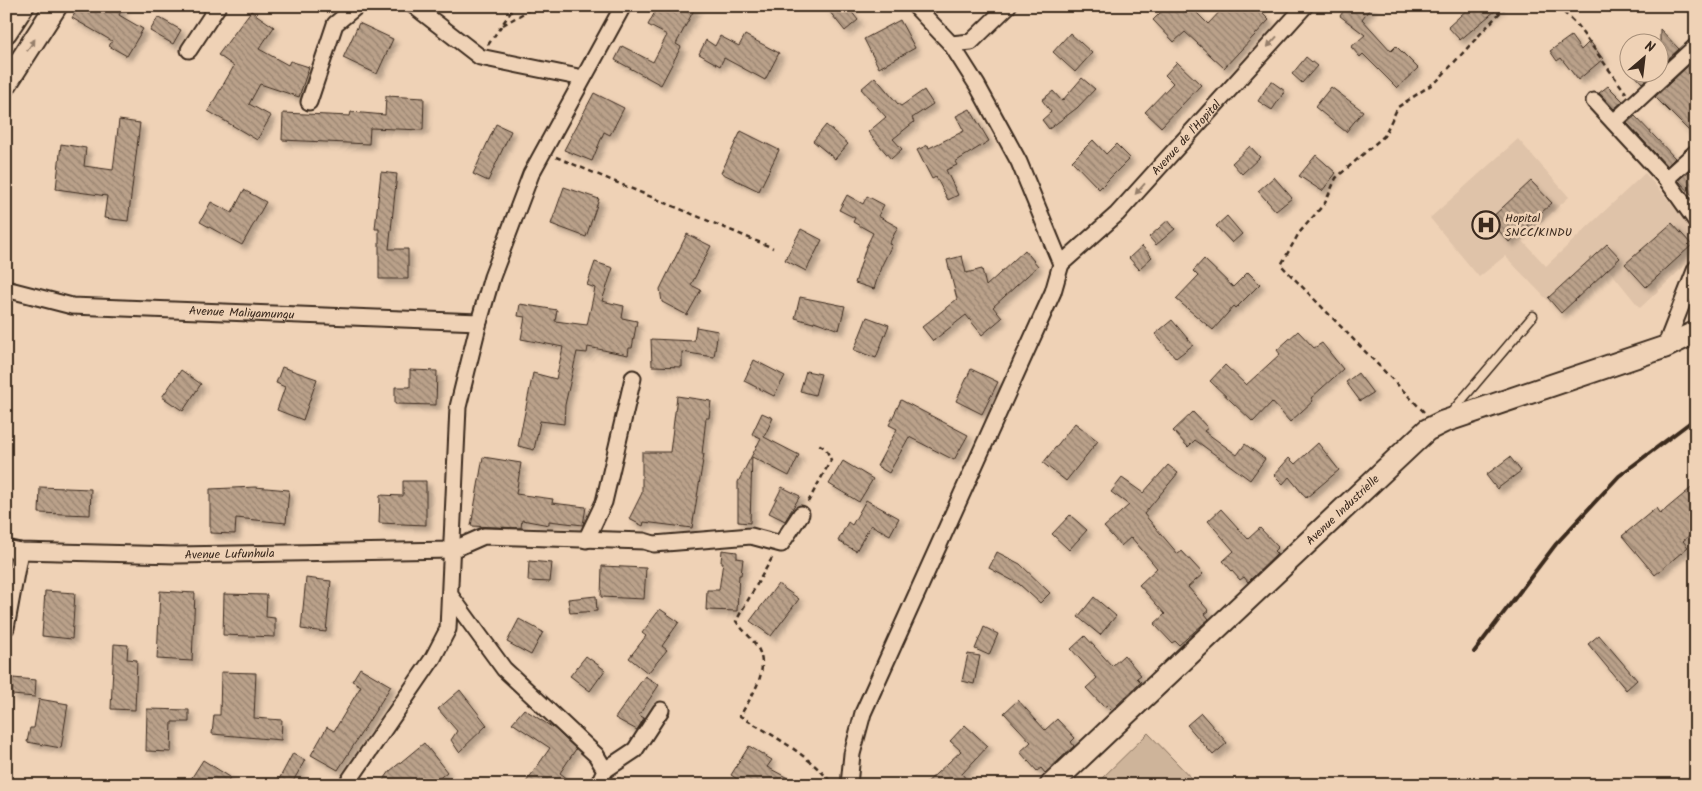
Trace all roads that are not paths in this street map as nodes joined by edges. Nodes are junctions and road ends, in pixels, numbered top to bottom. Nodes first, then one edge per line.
1 (23, 6) edge
2 (56, 6) edge
3 (218, 6) edge
4 (357, 6) edge
5 (414, 6) edge
6 (623, 6) edge
7 (915, 6) edge
8 (1008, 6) edge
9 (1305, 6) edge
10 (6, 32) edge
11 (951, 44) junction
12 (1696, 46) edge
13 (190, 50) dead end
14 (583, 78) junction
15 (6, 84) edge
16 (1594, 101) dead end
17 (309, 102) dead end
18 (1614, 122) junction
19 (1696, 152) edge
20 (1666, 179) junction
21 (1696, 221) edge
22 (1061, 264) junction
23 (1696, 268) edge
24 (6, 289) edge
25 (1532, 316) dead end
26 (479, 322) junction
27 (1696, 332) edge
28 (1665, 347) junction
29 (633, 378) dead end
30 (1440, 423) junction
31 (801, 514) road end
32 (586, 540) junction
33 (13, 549) edge
34 (452, 550) junction
35 (450, 594) junction
36 (6, 628) edge
37 (661, 710) dead end
38 (606, 770) junction
39 (346, 785) edge
40 (598, 785) edge
41 (849, 785) edge
42 (1051, 785) edge

1 - 10 street
15 -> 2 street
3 - 13 street
4 - 17 street
5 - 14 street
6 - 14 street
7 - 11 street
8 - 11 street
9 -> 22 street, Avenue de l'Hopital
11 - 22 street
12 - 18 street
14 - 26 street
16 - 18 street
18 - 20 street
19 - 20 street
20 - 21 street
22 - 41 street
23 - 28 street
24 - 26 street, Avenue Maliyamungu
25 - 30 lane
26 - 34 street
27 - 28 street, Avenue Industrielle
28 - 30 street, Avenue Industrielle
29 - 32 street
30 - 42 street, Avenue Industrielle
31 - 32 street
32 - 34 street
33 - 34 street, Avenue Lufunhula
33 - 36 street
34 - 35 street
35 - 38 street
35 - 39 street
37 - 38 street
38 - 40 street

